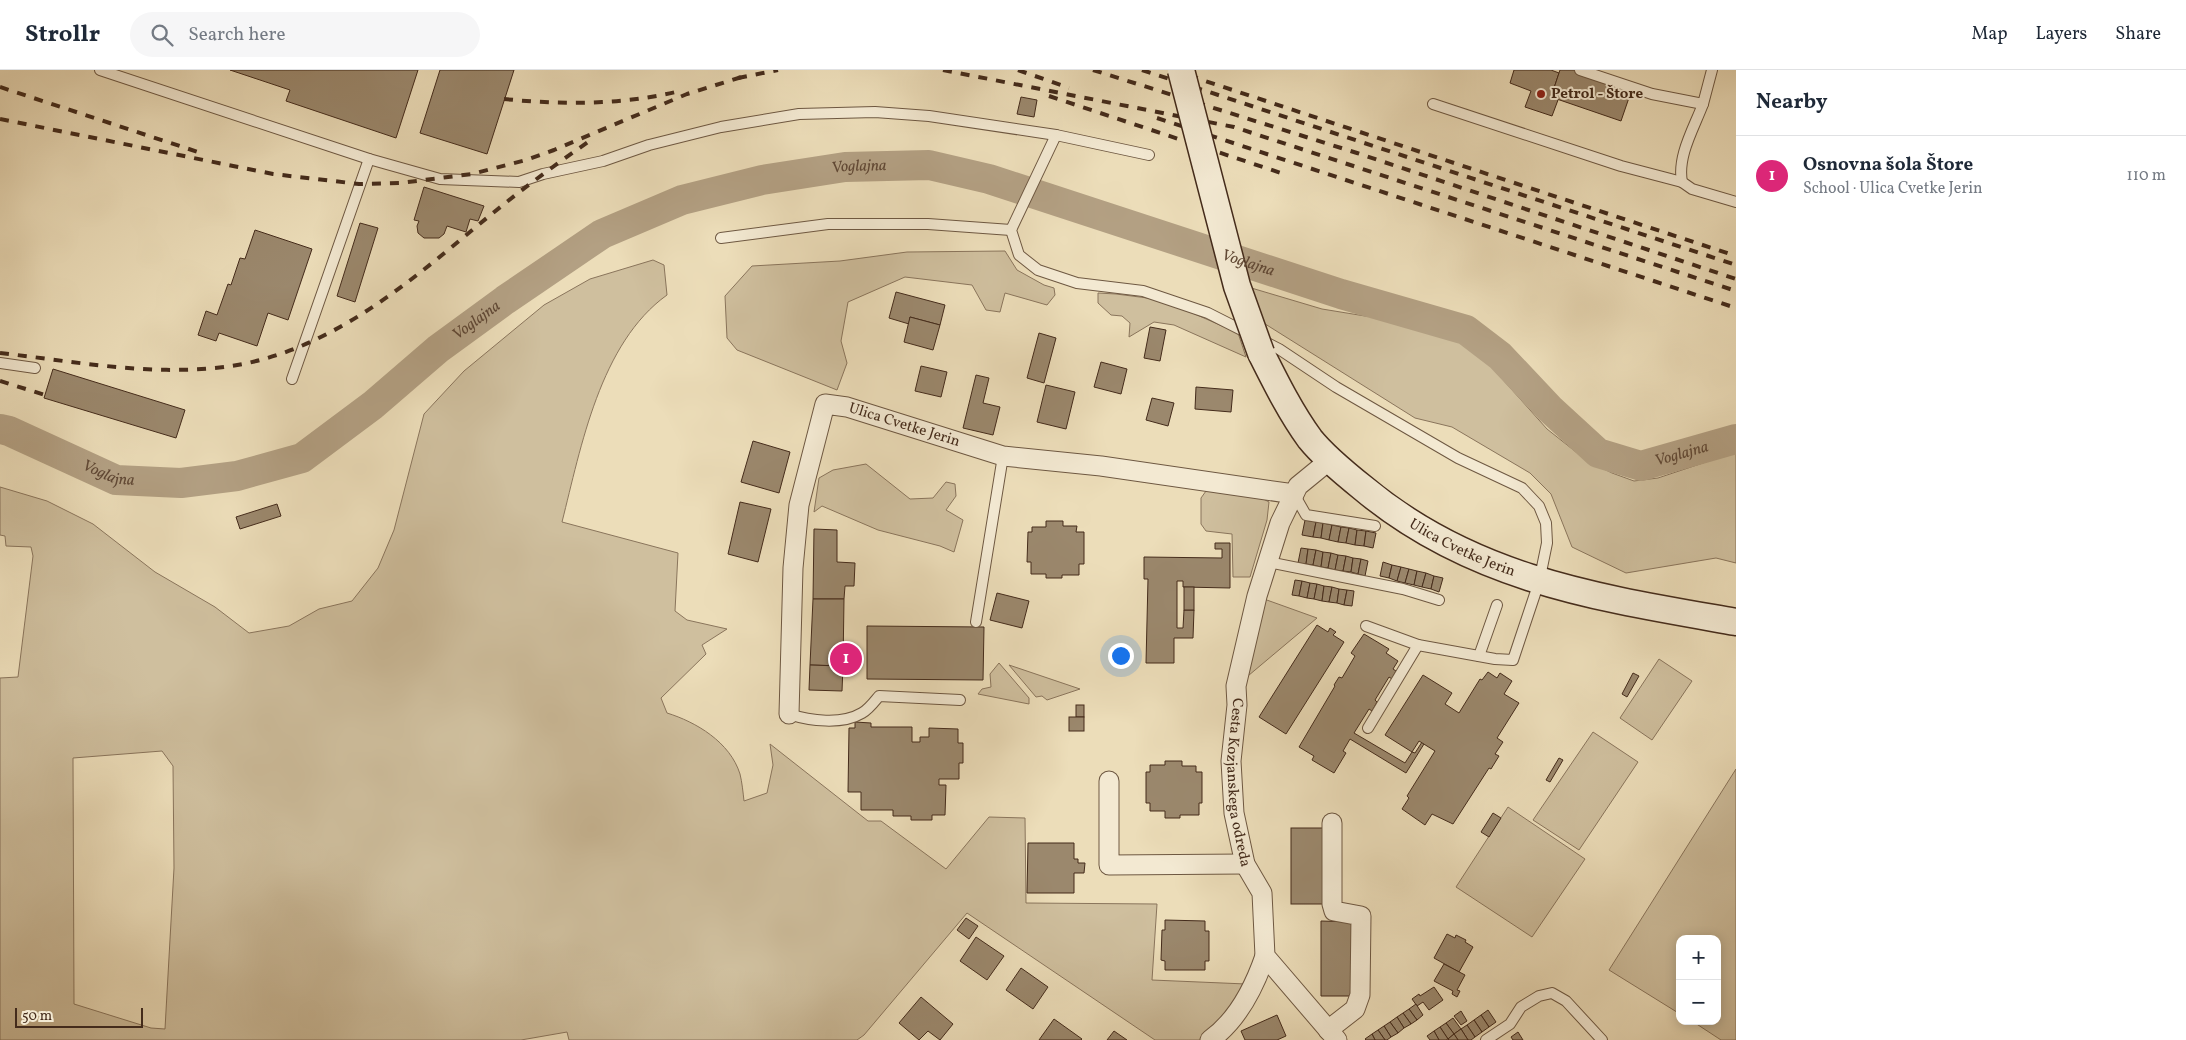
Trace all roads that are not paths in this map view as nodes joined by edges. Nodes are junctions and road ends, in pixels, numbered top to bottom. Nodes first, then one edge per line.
1 (100, 70) edge
2 (1181, 70) edge
3 (1580, 70) edge
4 (1712, 70) edge
5 (1433, 104) dead end
6 (1703, 104) junction
7 (1056, 135) junction
8 (1149, 156) dead end
9 (369, 159) junction
10 (1682, 182) junction
11 (1736, 202) edge
12 (1011, 230) junction
13 (721, 238) dead end
14 (0, 363) edge
15 (35, 368) dead end
16 (292, 379) dead end
17 (1003, 456) junction
18 (1331, 459) junction
19 (1294, 494) junction
20 (1375, 526) dead end
21 (1268, 562) junction
22 (1539, 582) junction
23 (1439, 600) dead end
24 (1497, 605) dead end
25 (976, 622) dead end
26 (1736, 622) edge
27 (1366, 626) dead end
28 (1418, 645) junction
29 (1479, 656) junction
30 (960, 700) dead end
31 (789, 714) joint
32 (1368, 728) dead end
33 (1109, 781) dead end
34 (1332, 823) dead end
35 (1245, 864) junction
36 (1265, 956) junction
37 (1333, 1035) edge
38 (1210, 1040) edge
39 (1486, 1040) edge
40 (1602, 1040) edge

1 - 9 lane
2 - 18 street, Ulica Cvetke Jerin, bridge
3 - 6 lane
4 - 6 lane
5 - 10 lane
6 - 10 lane
7 - 8 lane
7 - 9 lane
7 - 12 lane
9 - 16 lane
10 - 11 lane
12 - 13 lane
12 - 22 lane
14 - 15 lane
17 - 19 street, Ulica Cvetke Jerin
17 - 25 lane
17 - 31 street, Ulica Cvetke Jerin
18 - 19 street, Cesta Kozjanskega odreda
18 - 22 street, Ulica Cvetke Jerin
19 - 20 lane
19 - 21 street, Cesta Kozjanskega odreda
21 - 23 lane
21 - 35 street, Cesta Kozjanskega odreda
22 - 26 street, Ulica Cvetke Jerin
22 - 29 lane
24 - 29 lane
27 - 28 lane
28 - 29 lane
28 - 32 lane
30 - 31 lane
33 - 35 street
34 - 37 street
35 - 36 street, Cesta Kozjanskega odreda
36 - 37 street
36 - 38 street
39 - 40 lane

